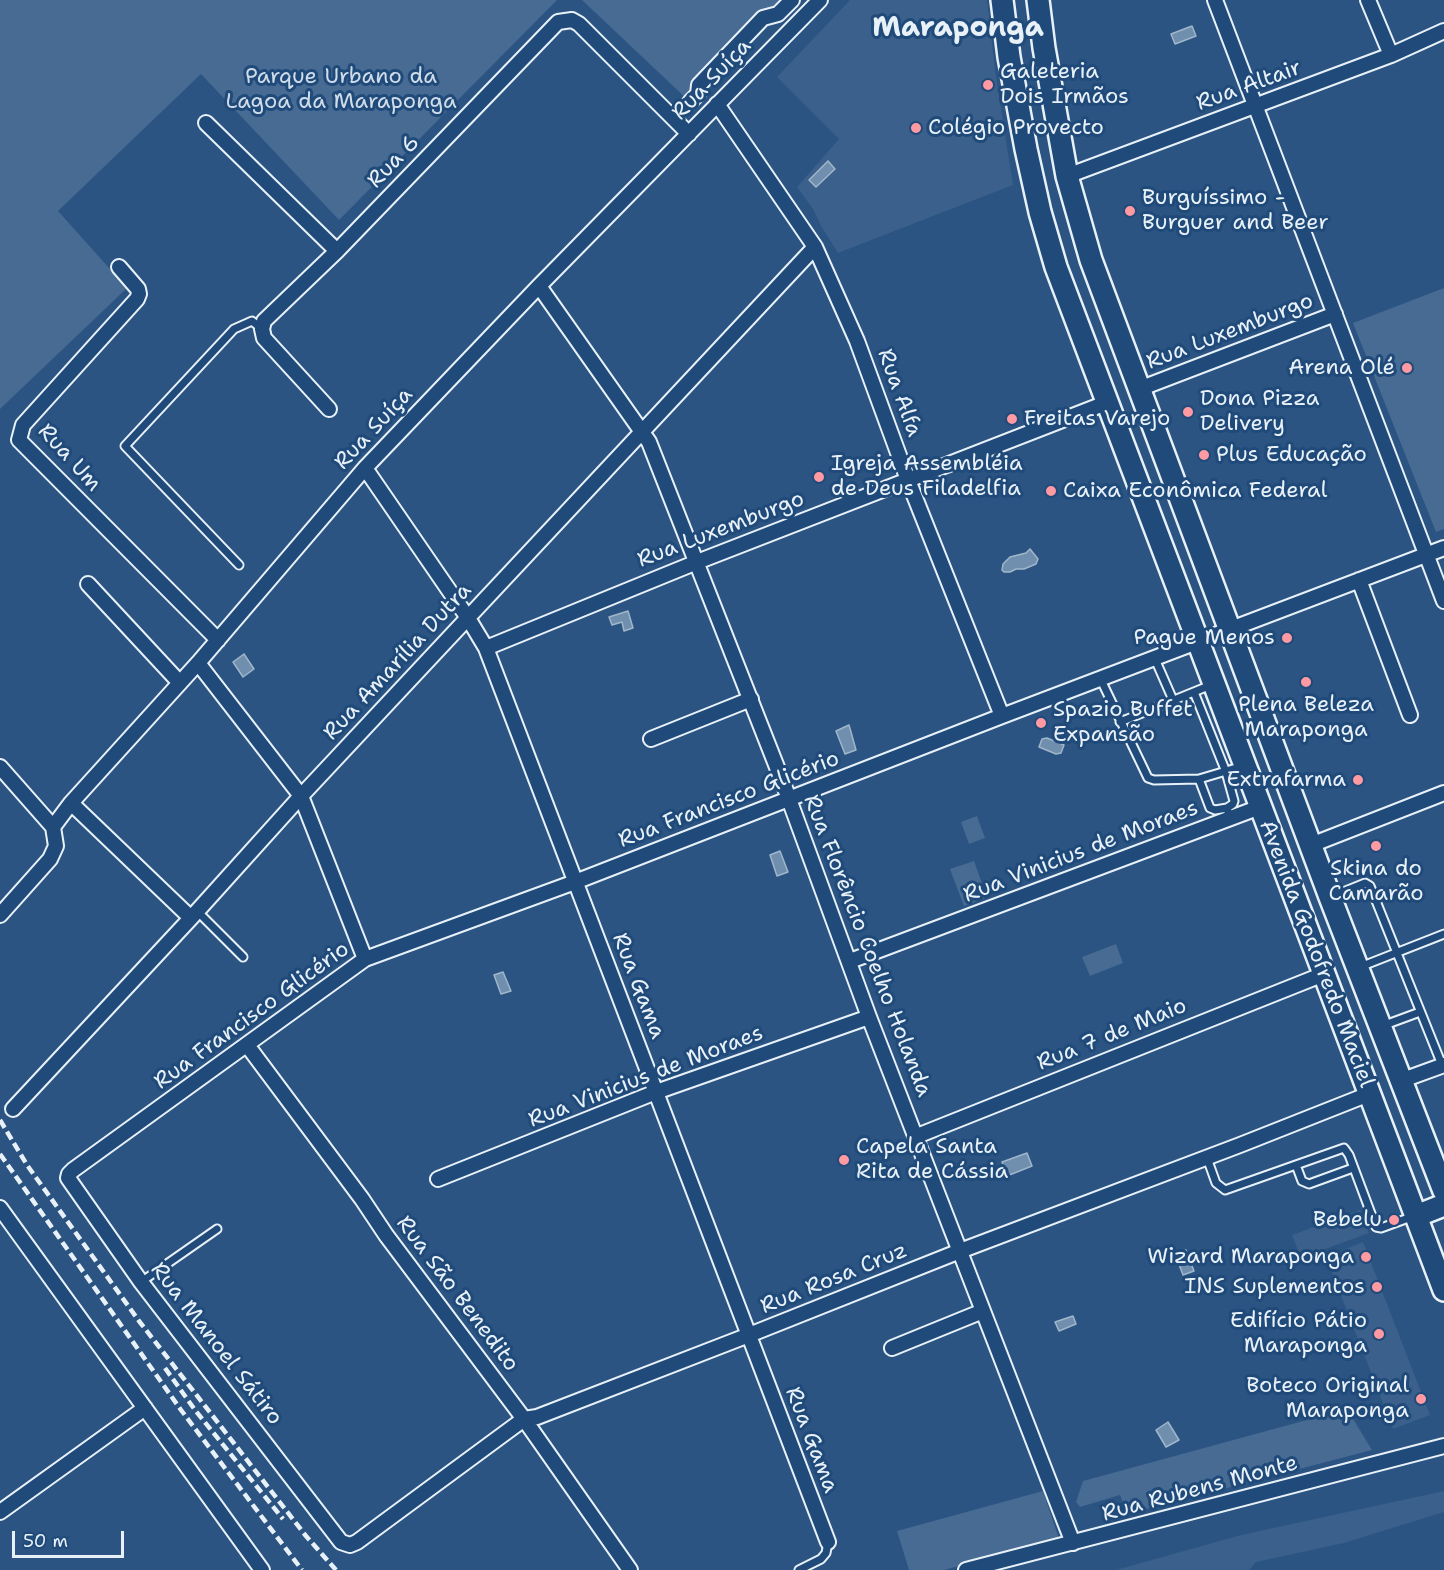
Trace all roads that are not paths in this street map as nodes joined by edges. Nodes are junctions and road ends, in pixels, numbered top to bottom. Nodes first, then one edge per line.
1 (792, 0) edge
2 (820, 0) edge
3 (1002, 0) edge
4 (1038, 0) edge
5 (1215, 0) edge
6 (1368, 0) edge
7 (1444, 31) edge
8 (1391, 55) junction
9 (690, 102) dead end
10 (717, 104) junction
11 (1255, 106) junction
12 (206, 123) dead end
13 (689, 134) junction
14 (1067, 176) junction
15 (815, 247) junction
16 (337, 251) junction
17 (119, 267) dead end
18 (539, 286) junction
19 (1335, 314) junction
20 (262, 329) junction
21 (1139, 389) junction
22 (1106, 403) junction
23 (329, 409) dead end
24 (644, 431) junction
25 (365, 468) junction
26 (908, 480) junction
27 (1444, 548) edge
28 (1426, 555) junction
29 (697, 561) junction
30 (239, 565) dead end
31 (1359, 580) junction
32 (88, 584) dead end
33 (1444, 601) edge
34 (468, 618) junction
35 (1231, 630) junction
36 (218, 640) junction
37 (1198, 642) junction
38 (486, 648) junction
39 (1155, 659) junction
40 (198, 663) junction
41 (1101, 680) junction
42 (180, 682) junction
43 (1204, 688) junction
44 (751, 699) junction
45 (1173, 700) junction
46 (1410, 715) dead end
47 (1002, 716) junction
48 (1120, 722) junction
49 (651, 739) dead end
50 (0, 767) edge
51 (1235, 769) junction
52 (1199, 779) junction
53 (1444, 793) edge
54 (301, 796) junction
55 (790, 800) junction
56 (71, 803) junction
57 (1260, 807) junction
58 (1229, 813) junction
59 (53, 827) junction
60 (1311, 845) junction
61 (575, 882) junction
62 (1330, 897) junction
63 (0, 915) edge
64 (194, 915) junction
65 (1444, 933) edge
66 (1395, 953) junction
67 (243, 957) dead end
68 (364, 959) junction
69 (850, 961) junction
70 (1357, 968) junction
71 (1324, 974) junction
72 (1420, 1012) junction
73 (869, 1017) junction
74 (1380, 1027) junction
75 (247, 1045) junction
76 (1443, 1065) edge
77 (1400, 1081) junction
78 (657, 1092) junction
79 (1369, 1094) junction
80 (13, 1108) dead end
81 (917, 1136) junction
82 (1207, 1158) junction
83 (1432, 1161) junction
84 (1296, 1165) junction
85 (1353, 1168) junction
86 (73, 1170) joint
87 (1399, 1173) junction
88 (438, 1179) dead end
89 (1444, 1191) edge
90 (1444, 1205) edge
91 (0, 1208) edge
92 (1416, 1216) junction
93 (12, 1224) junction
94 (217, 1229) dead end
95 (0, 1233) edge
96 (960, 1251) junction
97 (141, 1282) junction
98 (1444, 1290) edge
99 (983, 1311) junction
100 (749, 1335) junction
101 (892, 1348) dead end
102 (144, 1408) junction
103 (524, 1419) junction
104 (1444, 1446) edge
105 (0, 1512) edge
106 (341, 1542) joint
107 (828, 1542) joint
108 (1073, 1544) junction
109 (262, 1570) edge
110 (630, 1570) edge
111 (799, 1570) edge
112 (966, 1570) edge

1 - 9 street
2 - 10 street, Rua Suíça
3 - 22 main road, Avenida Godofredo Maciel
4 - 14 main road, Avenida Godofredo Maciel
5 - 11 street
6 - 8 street
7 - 8 street, Rua Altair
8 - 11 street, Rua Altair
10 - 13 street, Rua Suíça
10 - 15 street, Rua Alfa
11 - 14 street, Rua Altair
11 - 19 street
12 - 16 street
13 - 16 street, Rua 6
13 - 18 street, Rua Suíça
14 - 21 main road, Avenida Godofredo Maciel
15 - 24 street, Rua Amarília Dutra
15 - 26 street, Rua Alfa
16 - 20 street, Rua 6
17 - 36 street, Rua Um
18 - 24 street, Rua Florêncio Coelho Holanda
18 - 25 street, Rua Suíça
19 - 21 street, Rua Luxemburgo
19 - 28 street
20 - 23 street
20 - 30 lane
21 - 35 main road, Avenida Godofredo Maciel
22 - 26 street, Rua Luxemburgo
22 - 37 main road, Avenida Godofredo Maciel
24 - 29 street, Rua Florêncio Coelho Holanda
24 - 34 street, Rua Amarília Dutra
25 - 34 street, Rua Gama
25 - 36 street, Rua Suíça
26 - 29 street, Rua Luxemburgo
26 - 47 street, Rua Alfa
27 - 28 street, Rua Francisco Glicério
28 - 31 street, Rua Francisco Glicério
28 - 33 street
29 - 38 street, Rua Luxemburgo
29 - 44 street, Rua Florêncio Coelho Holanda
31 - 35 street, Rua Francisco Glicério
31 - 46 street
32 - 42 street
34 - 38 street, Rua Gama
34 - 54 street, Rua Amarília Dutra
35 - 37 street, Rua Francisco Glicério
35 - 60 main road, Avenida Godofredo Maciel
36 - 40 street, Rua Suíça
37 - 39 street, Rua Francisco Glicério
37 - 43 main road, Avenida Godofredo Maciel
38 - 61 street, Rua Gama
39 - 41 street, Rua Francisco Glicério
39 - 45 lane
40 - 42 street, Rua Suíça
40 - 54 street
41 - 47 street, Rua Francisco Glicério
41 - 48 lane
42 - 56 street, Rua Suíça
43 - 45 lane
43 - 51 main road, Avenida Godofredo Maciel
44 - 49 street
44 - 55 street, Rua Florêncio Coelho Holanda
45 - 48 lane
47 - 55 street, Rua Francisco Glicério
48 - 52 lane
50 - 59 street
51 - 52 lane
51 - 57 main road, Avenida Godofredo Maciel
51 - 58 lane
52 - 58 lane
53 - 60 street
54 - 64 street, Rua Amarília Dutra
54 - 68 street
55 - 61 street, Rua Francisco Glicério
55 - 69 street, Rua Florêncio Coelho Holanda
56 - 59 street, Rua Suíça
56 - 64 street
57 - 58 street, Rua Vinicius de Moraes
57 - 71 main road, Avenida Godofredo Maciel
58 - 69 street, Rua Vinicius de Moraes
59 - 63 street
60 - 62 main road, Avenida Godofredo Maciel
61 - 68 street, Rua Francisco Glicério
61 - 78 street, Rua Gama
62 - 66 lane
62 - 70 main road, Avenida Godofredo Maciel
64 - 67 lane
64 - 80 street, Rua Amarília Dutra
65 - 66 lane
66 - 70 lane
66 - 72 lane
68 - 75 street, Rua Francisco Glicério
69 - 73 street, Rua Florêncio Coelho Holanda
70 - 74 main road, Avenida Godofredo Maciel
71 - 79 main road, Avenida Godofredo Maciel
71 - 81 street, Rua 7 de Maio
72 - 74 lane
72 - 76 lane
73 - 78 street, Rua Vinicius de Moraes
73 - 81 street, Rua Florêncio Coelho Holanda
74 - 77 main road, Avenida Godofredo Maciel
75 - 86 street, Rua Francisco Glicério
75 - 103 street, Rua São Benedito
76 - 77 street
77 - 83 main road, Avenida Godofredo Maciel
78 - 88 street, Rua Vinicius de Moraes
78 - 100 street, Rua Gama
79 - 82 street, Rua Rosa Cruz
79 - 87 main road, Avenida Godofredo Maciel
81 - 96 street, Rua Florêncio Coelho Holanda
82 - 84 lane
82 - 96 street, Rua Rosa Cruz
83 - 87 main road
83 - 89 main road, Avenida Godofredo Maciel
84 - 85 lane
84 - 85 lane
85 - 92 lane
86 - 97 street, Rua Manoel Sátiro
87 - 92 main road, Avenida Godofredo Maciel
90 - 92 main road
91 - 93 street
92 - 98 main road, Avenida Godofredo Maciel
93 - 95 street
93 - 102 street
94 - 97 lane
96 - 99 street, Rua Florêncio Coelho Holanda
96 - 100 street, Rua Rosa Cruz
97 - 106 street, Rua Manoel Sátiro
99 - 101 street
99 - 108 street, Rua Florêncio Coelho Holanda
100 - 103 street, Rua Rosa Cruz
100 - 107 street, Rua Gama
102 - 105 street
102 - 109 street
103 - 106 street, Rua Rosa Cruz
103 - 110 street, Rua São Benedito
104 - 108 street, Rua Rubens Monte
107 - 111 lane
108 - 112 street, Rua Rubens Monte

